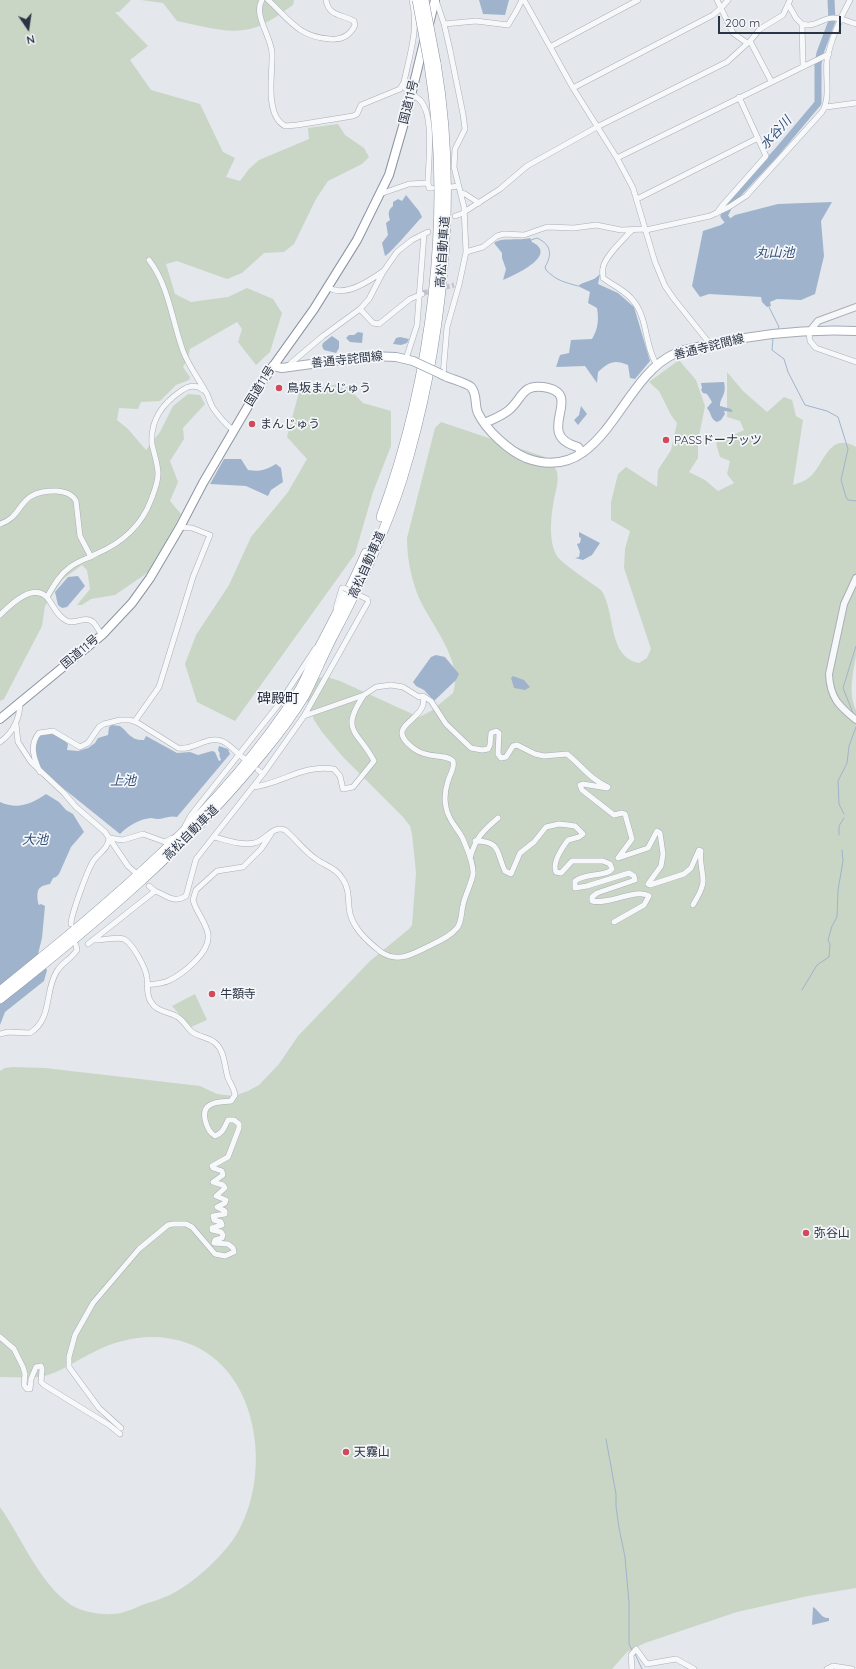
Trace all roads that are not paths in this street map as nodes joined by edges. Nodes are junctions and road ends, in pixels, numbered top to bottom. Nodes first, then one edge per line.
1 (262, 0) edge
2 (268, 0) edge
3 (326, 0) edge
4 (412, 0) edge
5 (417, 0) edge
6 (426, 0) edge
7 (435, 0) edge
8 (523, 0) edge
9 (638, 0) edge
10 (717, 0) edge
11 (728, 0) edge
12 (850, 0) edge
13 (789, 2) edge
14 (721, 8) junction
15 (415, 12) junction
16 (841, 19) junction
17 (444, 24) junction
18 (802, 24) junction
19 (856, 24) edge
20 (748, 42) junction
21 (550, 47) junction
22 (829, 54) junction
23 (432, 64) junction
24 (803, 66) junction
25 (771, 81) junction
26 (404, 86) junction
27 (573, 88) junction
28 (739, 98) junction
29 (856, 103) edge
30 (826, 107) junction
31 (597, 127) junction
32 (758, 138) junction
33 (617, 158) junction
34 (428, 183) junction
35 (458, 186) junction
36 (451, 187) dead end
37 (432, 188) dead end
38 (461, 193) junction
39 (379, 194) junction
40 (637, 199) junction
41 (478, 202) junction
42 (464, 212) junction
43 (717, 213) junction
44 (455, 216) dead end
45 (646, 229) junction
46 (632, 230) junction
47 (466, 252) junction
48 (148, 260) dead end
49 (383, 272) junction
50 (329, 288) junction
51 (421, 294) junction
52 (856, 307) edge
53 (360, 309) junction
54 (809, 332) junction
55 (856, 332) edge
56 (710, 344) junction
57 (410, 360) junction
58 (856, 362) edge
59 (657, 365) junction
60 (273, 366) junction
61 (289, 366) junction
62 (442, 375) junction
63 (203, 390) junction
64 (485, 423) junction
65 (234, 430) junction
66 (581, 452) junction
67 (0, 524) edge
68 (180, 527) junction
69 (91, 557) junction
70 (856, 578) edge
71 (46, 596) junction
72 (0, 615) edge
73 (102, 634) junction
74 (364, 694) junction
75 (423, 696) junction
76 (20, 703) junction
77 (304, 716) junction
78 (0, 719) edge
79 (856, 720) edge
80 (135, 721) junction
81 (16, 724) junction
82 (0, 742) edge
83 (239, 756) junction
84 (245, 760) dead end
85 (258, 770) dead end
86 (40, 772) junction
87 (263, 774) junction
88 (253, 787) junction
89 (498, 818) dead end
90 (274, 830) junction
91 (214, 837) junction
92 (109, 838) junction
93 (475, 841) junction
94 (470, 859) junction
95 (138, 875) dead end
96 (149, 886) dead end
97 (156, 891) junction
98 (693, 905) dead end
99 (614, 922) dead end
100 (71, 924) dead end
101 (93, 940) junction
102 (88, 944) dead end
103 (76, 945) dead end
104 (47, 958) junction
105 (147, 985) junction
106 (0, 991) edge
107 (0, 1000) edge
108 (0, 1034) edge
109 (0, 1337) edge
110 (632, 1669) edge
111 (694, 1669) edge
112 (827, 1669) edge
113 (852, 1669) edge

1 - 26 street
2 - 3 street
4 - 15 street
5 - 23 highway, 高松自動車道, bridge
6 - 15 street
6 - 23 highway, 高松自動車道, bridge
7 - 17 street
7 - 39 main road, 国道11号
8 - 17 street
8 - 21 street
9 - 21 street
10 - 14 street
11 - 14 street
12 - 16 street
13 - 18 street
13 - 20 street
14 - 20 street
14 - 27 street
15 - 26 street
16 - 18 street
16 - 19 street
16 - 22 street
17 - 35 street
18 - 24 street
20 - 25 street
20 - 31 street
21 - 27 street
22 - 24 street
22 - 30 street
23 - 104 highway, 高松自動車道
24 - 25 street
25 - 28 street
26 - 34 street, bridge
27 - 31 street
28 - 32 street
28 - 33 street
29 - 30 street
30 - 43 street
31 - 33 street
31 - 41 street
32 - 40 street
32 - 43 street
33 - 40 street
34 - 37 street
34 - 39 street
35 - 36 street
35 - 38 street
38 - 41 street
38 - 42 street
39 - 50 main road, 国道11号
40 - 45 street
41 - 42 street
42 - 44 street
42 - 47 street
43 - 45 street
45 - 46 street
45 - 56 street
46 - 47 street
46 - 59 street
47 - 62 street
48 - 63 street
49 - 50 street
49 - 51 street
49 - 53 street
50 - 60 main road, 国道11号
51 - 53 street
51 - 57 street
52 - 54 street
53 - 61 street
54 - 55 main road, 善通寺詫間線
54 - 56 main road, 善通寺詫間線
54 - 58 street
56 - 59 main road, 善通寺詫間線
57 - 61 main road, 善通寺詫間線
57 - 62 main road, 善通寺詫間線, bridge
59 - 66 main road, 善通寺詫間線
60 - 61 main road, 善通寺詫間線
60 - 65 main road, 国道11号
62 - 64 main road, 善通寺詫間線
63 - 65 street
63 - 69 street
64 - 66 main road, 善通寺詫間線
64 - 66 main road
65 - 68 main road, 国道11号
67 - 69 street
68 - 73 main road, 国道11号
68 - 80 street
69 - 71 street
70 - 79 street
71 - 72 street
71 - 73 street
73 - 76 main road, 国道11号
74 - 75 street
74 - 77 street
74 - 88 street
75 - 94 street
75 - 98 street
76 - 78 main road, 国道11号
76 - 81 street
77 - 83 street, bridge
77 - 87 street
80 - 83 street
80 - 86 street
81 - 82 street
81 - 86 street
83 - 84 street
83 - 92 street
85 - 87 street
86 - 92 street
87 - 88 street
88 - 91 street
89 - 93 street
90 - 91 street
90 - 94 street
90 - 105 street
91 - 97 street
92 - 95 street
92 - 100 street
93 - 94 street
93 - 99 street
96 - 97 street
97 - 101 street
101 - 102 street
101 - 105 street
103 - 108 street
104 - 106 highway, 高松自動車道
104 - 107 highway, 高松自動車道
105 - 109 street
110 - 111 street
112 - 113 street

